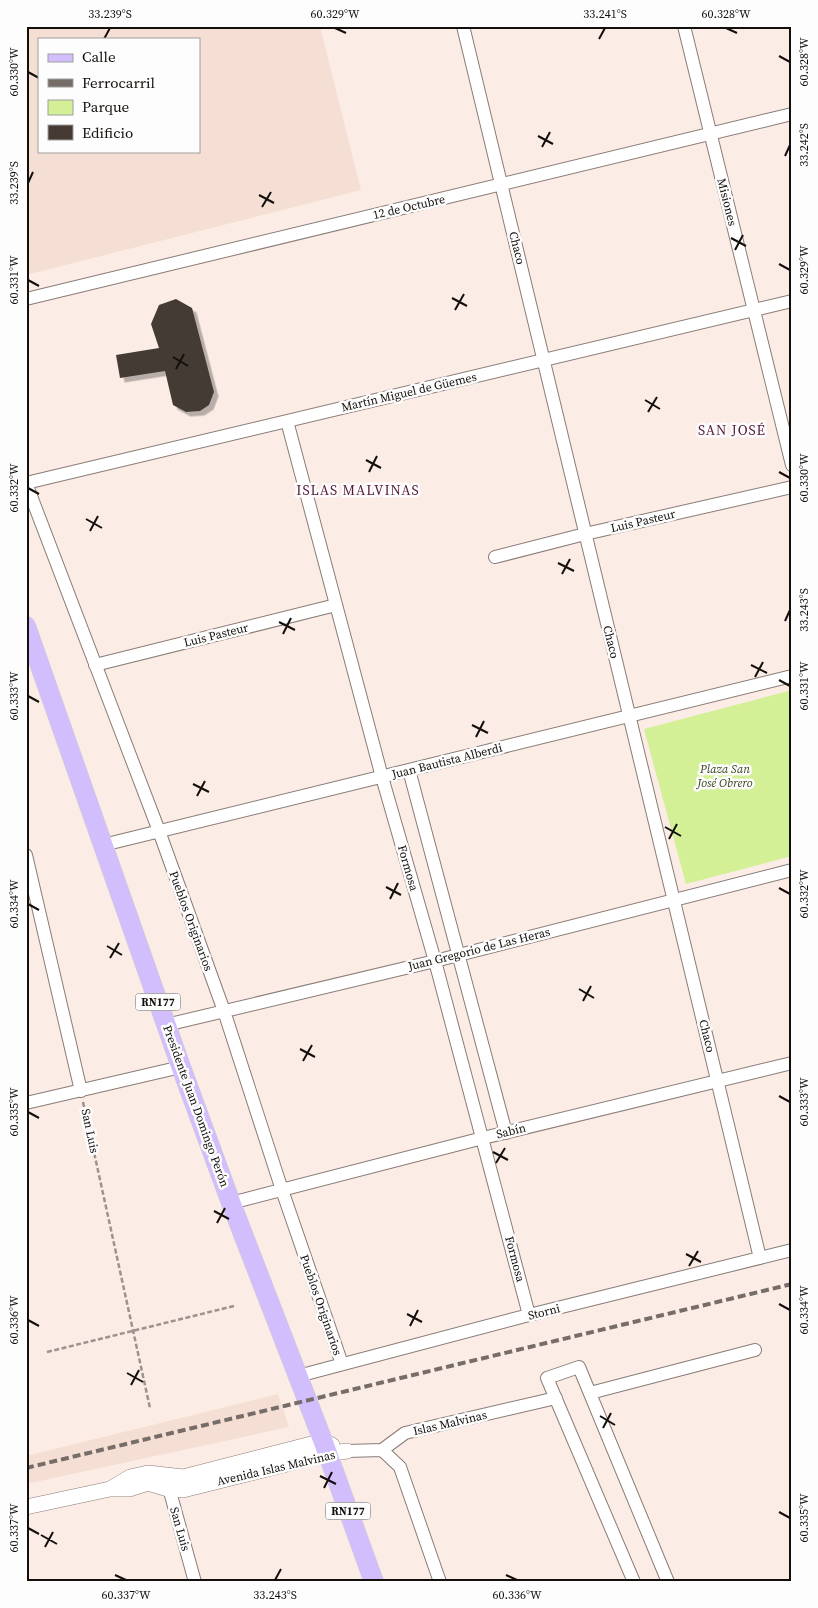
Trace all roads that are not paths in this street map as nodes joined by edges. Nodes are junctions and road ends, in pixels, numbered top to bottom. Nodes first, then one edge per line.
1 (463, 26) edge
2 (684, 26) edge
3 (792, 114) edge
4 (710, 133) junction
5 (501, 185) junction
6 (26, 299) edge
7 (792, 301) edge
8 (753, 311) junction
9 (545, 360) junction
10 (288, 421) junction
11 (792, 465) edge
12 (26, 483) edge
13 (792, 487) edge
14 (585, 534) junction
15 (495, 557) dead end
16 (336, 605) junction
17 (26, 626) edge
18 (95, 665) junction
19 (792, 676) edge
20 (629, 716) junction
21 (410, 770) junction
22 (382, 777) junction
23 (159, 831) junction
24 (103, 845) junction
25 (26, 855) edge
26 (792, 870) edge
27 (30, 883) edge
28 (674, 901) junction
29 (459, 954) junction
30 (435, 961) junction
31 (224, 1011) junction
32 (166, 1025) junction
33 (792, 1063) edge
34 (182, 1067) junction
35 (718, 1080) junction
36 (81, 1091) junction
37 (26, 1103) edge
38 (506, 1133) junction
39 (483, 1138) junction
40 (282, 1190) junction
41 (232, 1203) junction
42 (792, 1250) edge
43 (760, 1258) junction
44 (530, 1316) junction
45 (755, 1350) dead end
46 (342, 1364) junction
47 (298, 1376) junction
48 (590, 1393) junction
49 (556, 1398) junction
50 (325, 1447) junction
51 (382, 1450) junction
52 (347, 1452) joint
53 (167, 1482) junction
54 (26, 1507) edge
55 (195, 1582) edge
56 (374, 1582) edge
57 (440, 1582) edge
58 (634, 1582) edge
59 (668, 1582) edge

1 - 5 street, Chaco
2 - 4 street, Misiones
3 - 4 street, 12 de Octubre
4 - 5 street, 12 de Octubre
4 - 8 street, Misiones
5 - 6 street, 12 de Octubre
5 - 9 street, Chaco
7 - 8 street, Martín Miguel de Güemes
8 - 9 street, Martín Miguel de Güemes
8 - 11 street, Misiones
9 - 10 street, Martín Miguel de Güemes
9 - 14 street, Chaco
10 - 12 street, Martín Miguel de Güemes
10 - 16 street, Formosa
12 - 18 street, Pueblos Originarios
13 - 14 street, Luis Pasteur
14 - 15 street, Luis Pasteur
14 - 20 street, Chaco
16 - 18 street, Luis Pasteur
16 - 22 street, Formosa
17 - 24 main road, Presidente Juan Domingo Perón / RN177
18 - 23 street, Pueblos Originarios
19 - 20 street, Juan Bautista Alberdi
20 - 21 street, Juan Bautista Alberdi
20 - 28 street, Chaco
21 - 22 street, Juan Bautista Alberdi
21 - 29 street
22 - 23 street, Juan Bautista Alberdi
22 - 30 street, Formosa
23 - 24 street, Juan Bautista Alberdi
23 - 31 street, Pueblos Originarios
24 - 32 main road, Presidente Juan Domingo Perón / RN177
25 - 27 street
26 - 28 street, Juan Gregorio de Las Heras
27 - 36 street
28 - 29 street, Juan Gregorio de Las Heras
28 - 35 street, Chaco
29 - 30 street, Juan Gregorio de Las Heras
29 - 38 street
30 - 31 street, Juan Gregorio de Las Heras
30 - 39 street, Formosa
31 - 32 street, Juan Gregorio de Las Heras
31 - 40 street, Pueblos Originarios
32 - 34 main road, Presidente Juan Domingo Perón / RN177
33 - 35 street, Sabín
34 - 36 street
34 - 41 main road, Presidente Juan Domingo Perón / RN177
35 - 38 street, Sabín
35 - 43 street, Chaco
36 - 37 street
38 - 39 street, Sabín
39 - 40 street, Sabín
39 - 44 street, Formosa
40 - 41 street, Sabín
40 - 46 street, Pueblos Originarios
41 - 47 main road, Presidente Juan Domingo Perón / RN177
42 - 43 street, Storni
43 - 44 street, Storni
44 - 46 street, Storni
45 - 48 street
46 - 47 street, Storni
47 - 50 main road, Presidente Juan Domingo Perón / RN177
48 - 49 street
48 - 59 street
49 - 51 street, Islas Malvinas
49 - 58 street
50 - 52 street, Avenida Islas Malvinas
50 - 53 street, Avenida Islas Malvinas
50 - 56 main road, Presidente Juan Domingo Perón / RN177
51 - 52 street
51 - 57 street
53 - 54 street, Avenida Islas Malvinas
53 - 55 street, San Luis

